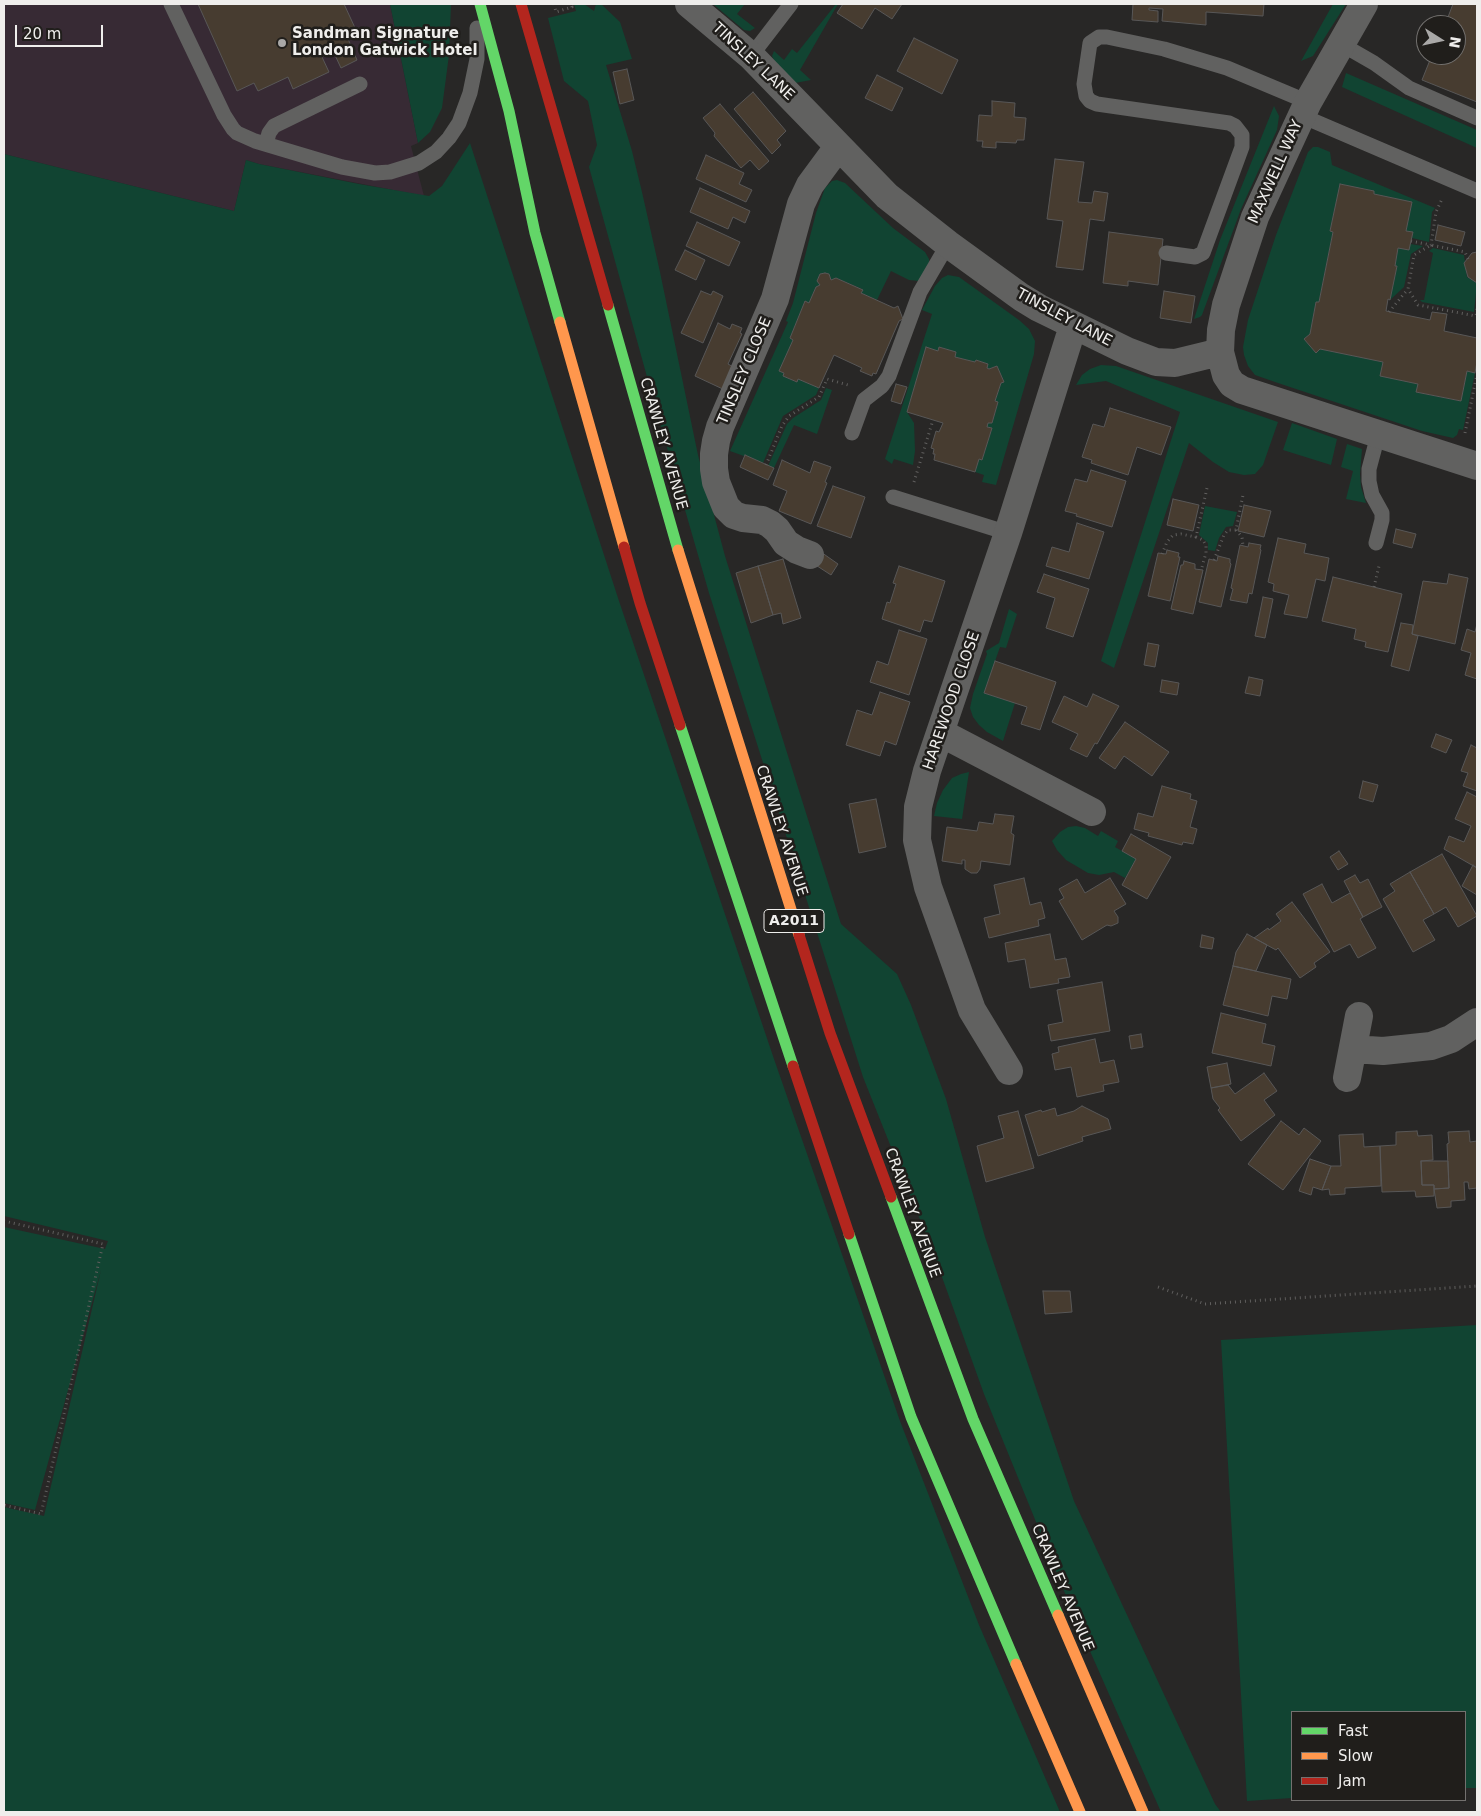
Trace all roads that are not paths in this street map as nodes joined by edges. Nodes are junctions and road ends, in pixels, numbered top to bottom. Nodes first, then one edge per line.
1 (171, 4) edge
2 (475, 4) edge
3 (480, 4) edge
4 (521, 4) edge
5 (689, 4) edge
6 (792, 4) edge
7 (1364, 4) edge
8 (1341, 44) junction
9 (750, 56) junction
10 (360, 84) dead end
11 (1305, 109) junction
12 (1477, 118) edge
13 (260, 143) junction
14 (838, 147) junction
15 (1477, 191) edge
16 (948, 244) junction
17 (1166, 253) dead end
18 (1074, 326) junction
19 (1220, 352) junction
20 (852, 433) dead end
21 (1378, 435) junction
22 (1468, 463) edge
23 (893, 497) dead end
24 (1008, 533) junction
25 (1376, 544) dead end
26 (810, 555) dead end
27 (941, 733) junction
28 (1092, 812) dead end
29 (1359, 1016) dead end
30 (1477, 1022) edge
31 (1352, 1049) junction
32 (1009, 1071) dead end
33 (1347, 1078) dead end
34 (1080, 1812) edge
35 (1143, 1812) edge

1 - 13 lane
2 - 13 lane
3 - 34 main road, A2011
4 - 35 main road, CRAWLEY AVENUE / A2011
5 - 9 street, TINSLEY LANE
6 - 9 lane
7 - 8 street, MAXWELL WAY
8 - 11 street, MAXWELL WAY
8 - 12 lane
9 - 14 street, TINSLEY LANE
10 - 13 lane
11 - 15 lane
11 - 17 lane
11 - 19 street, MAXWELL WAY
14 - 16 street, TINSLEY LANE
14 - 26 street, TINSLEY CLOSE
16 - 18 street, TINSLEY LANE
16 - 20 lane
18 - 19 street, TINSLEY LANE
18 - 24 street, HAREWOOD CLOSE
19 - 21 street
21 - 22 street
21 - 25 lane
23 - 24 lane
24 - 27 street, HAREWOOD CLOSE
27 - 28 street
27 - 32 street, HAREWOOD CLOSE
29 - 31 street
30 - 31 street
31 - 33 street

